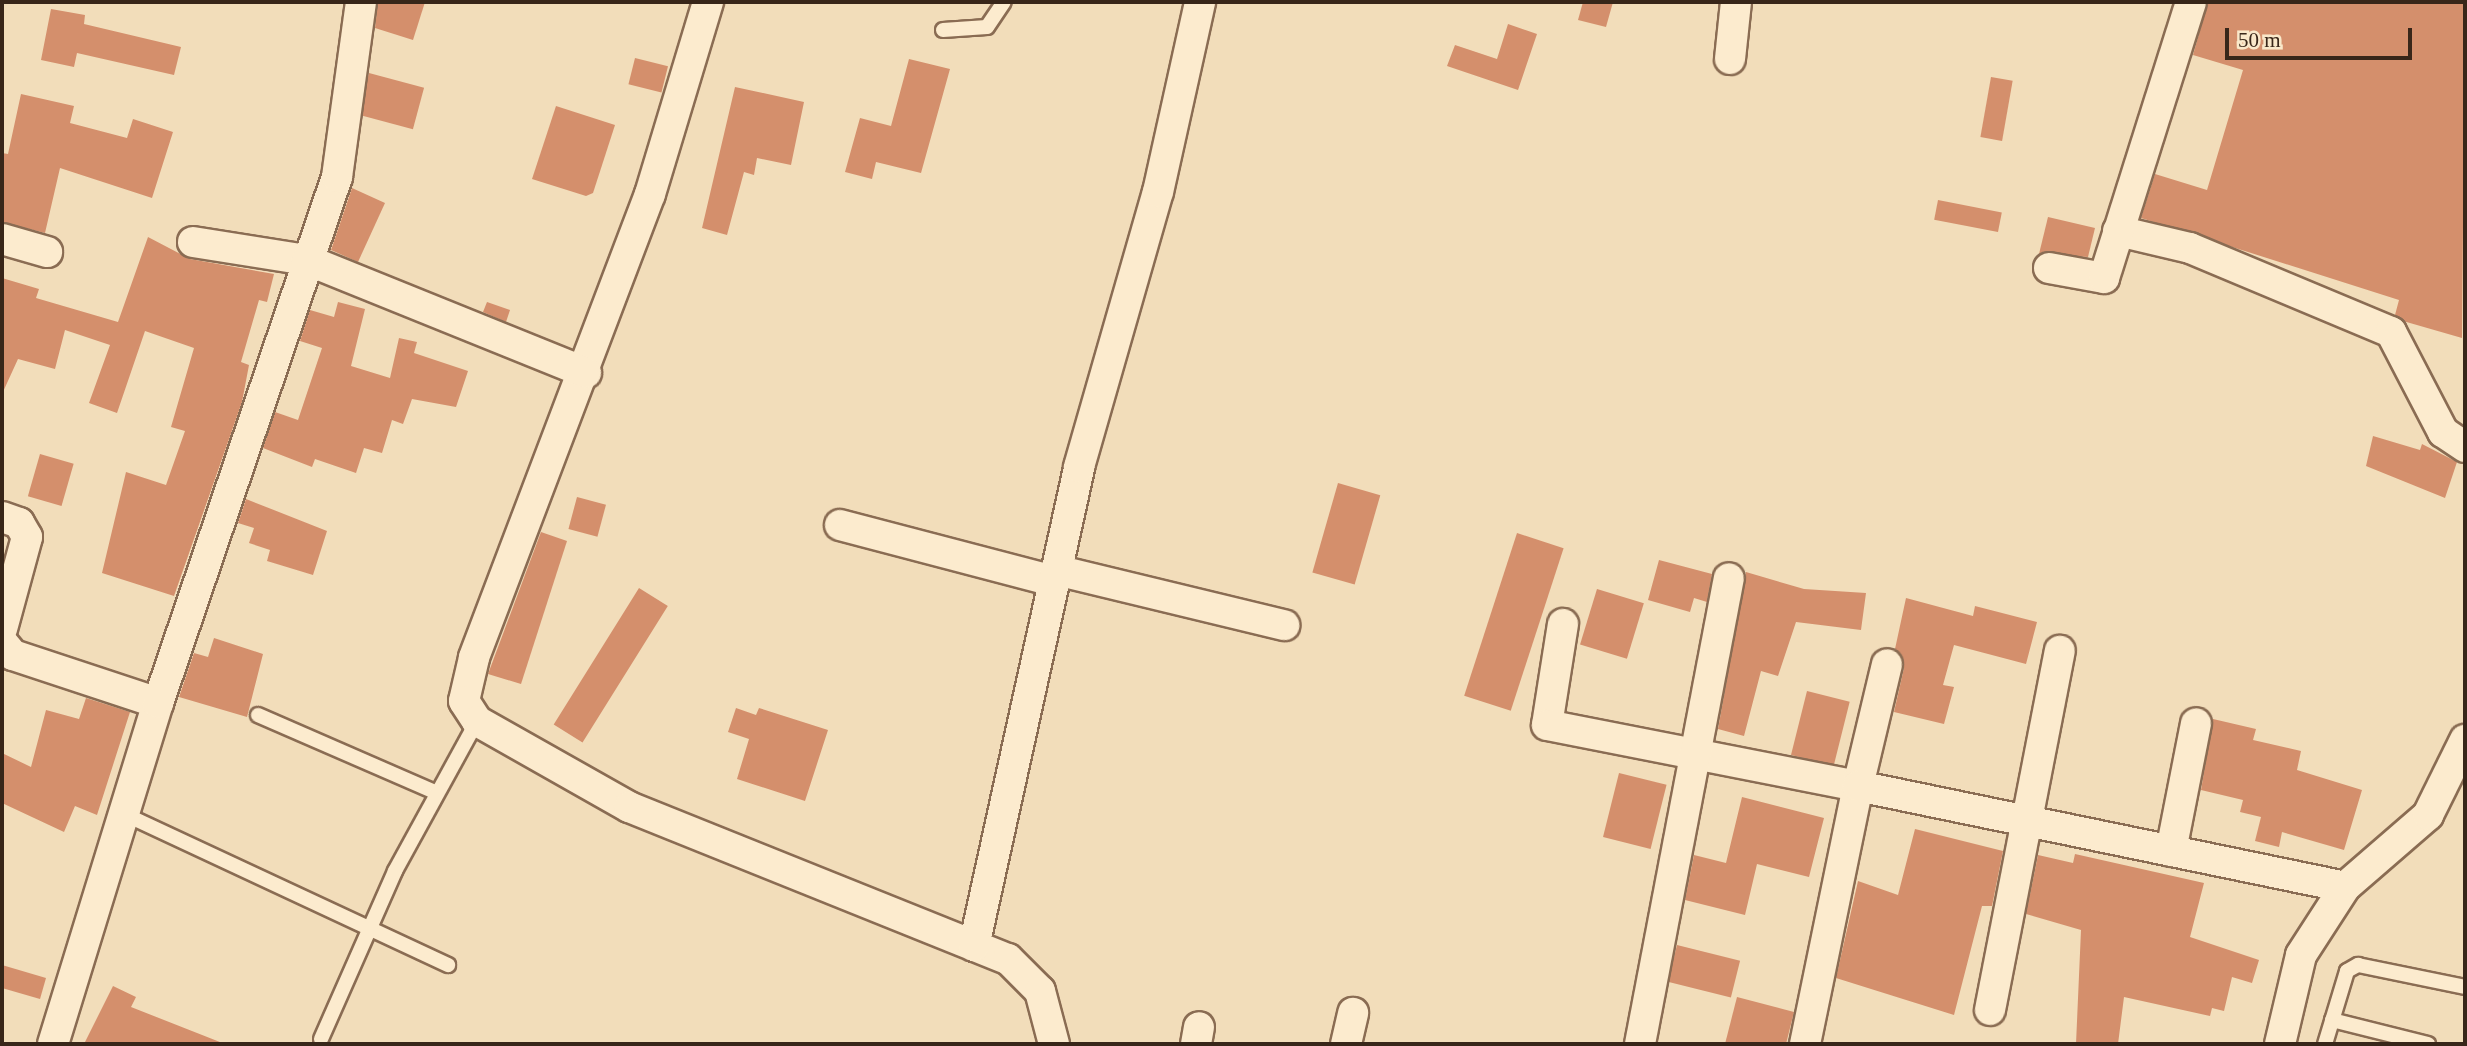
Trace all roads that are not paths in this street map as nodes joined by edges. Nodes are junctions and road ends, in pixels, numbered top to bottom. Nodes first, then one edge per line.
1 (361, 2) edge
2 (708, 2) edge
3 (1004, 2) edge
4 (1200, 2) edge
5 (1736, 2) edge
6 (2191, 2) edge
7 (943, 30) dead end
8 (1730, 59) dead end
9 (2118, 231) junction
10 (2, 239) edge
11 (193, 242) dead end
12 (47, 251) dead end
13 (307, 260) junction
14 (2049, 268) dead end
15 (586, 373) junction
16 (2465, 447) edge
17 (2, 517) edge
18 (840, 525) dead end
19 (1055, 575) junction
20 (1729, 578) dead end
21 (1563, 624) dead end
22 (1284, 625) dead end
23 (2, 629) edge
24 (2, 642) edge
25 (2060, 652) dead end
26 (1887, 664) dead end
27 (158, 703) junction
28 (258, 715) dead end
29 (477, 721) junction
30 (2196, 723) dead end
31 (2465, 740) edge
32 (1695, 754) junction
33 (1858, 786) junction
34 (438, 793) junction
35 (122, 813) junction
36 (2028, 821) junction
37 (2171, 851) junction
38 (2345, 887) junction
39 (369, 931) junction
40 (974, 946) junction
41 (447, 965) dead end
42 (2465, 987) edge
43 (1990, 1010) dead end
44 (1353, 1013) dead end
45 (2332, 1020) junction
46 (321, 1039) dead end
47 (53, 1044) edge
48 (1054, 1044) edge
49 (1346, 1044) edge
50 (1640, 1044) edge
51 (1805, 1044) edge
52 (2280, 1044) edge
53 (2325, 1044) edge
54 (2428, 1044) edge

1 - 13 street
2 - 15 street
3 - 7 lane
4 - 19 street
5 - 8 street
6 - 9 street
9 - 14 street
9 - 16 street
10 - 12 street
11 - 13 street
13 - 15 street
13 - 27 street
15 - 29 street
17 - 23 street
18 - 19 street
19 - 22 street
19 - 40 street
20 - 32 street
21 - 32 street
24 - 27 street
25 - 36 street
26 - 33 street
27 - 35 street
28 - 34 lane
29 - 34 lane
29 - 40 street
30 - 37 street
31 - 38 street
32 - 33 street
32 - 50 street
33 - 36 street
33 - 51 street
34 - 39 lane
35 - 39 lane
35 - 47 street
36 - 37 street
36 - 43 street
37 - 38 street
38 - 52 street
39 - 41 lane
39 - 46 lane
40 - 48 street
42 - 45 lane
44 - 49 street
45 - 53 lane
45 - 54 lane

